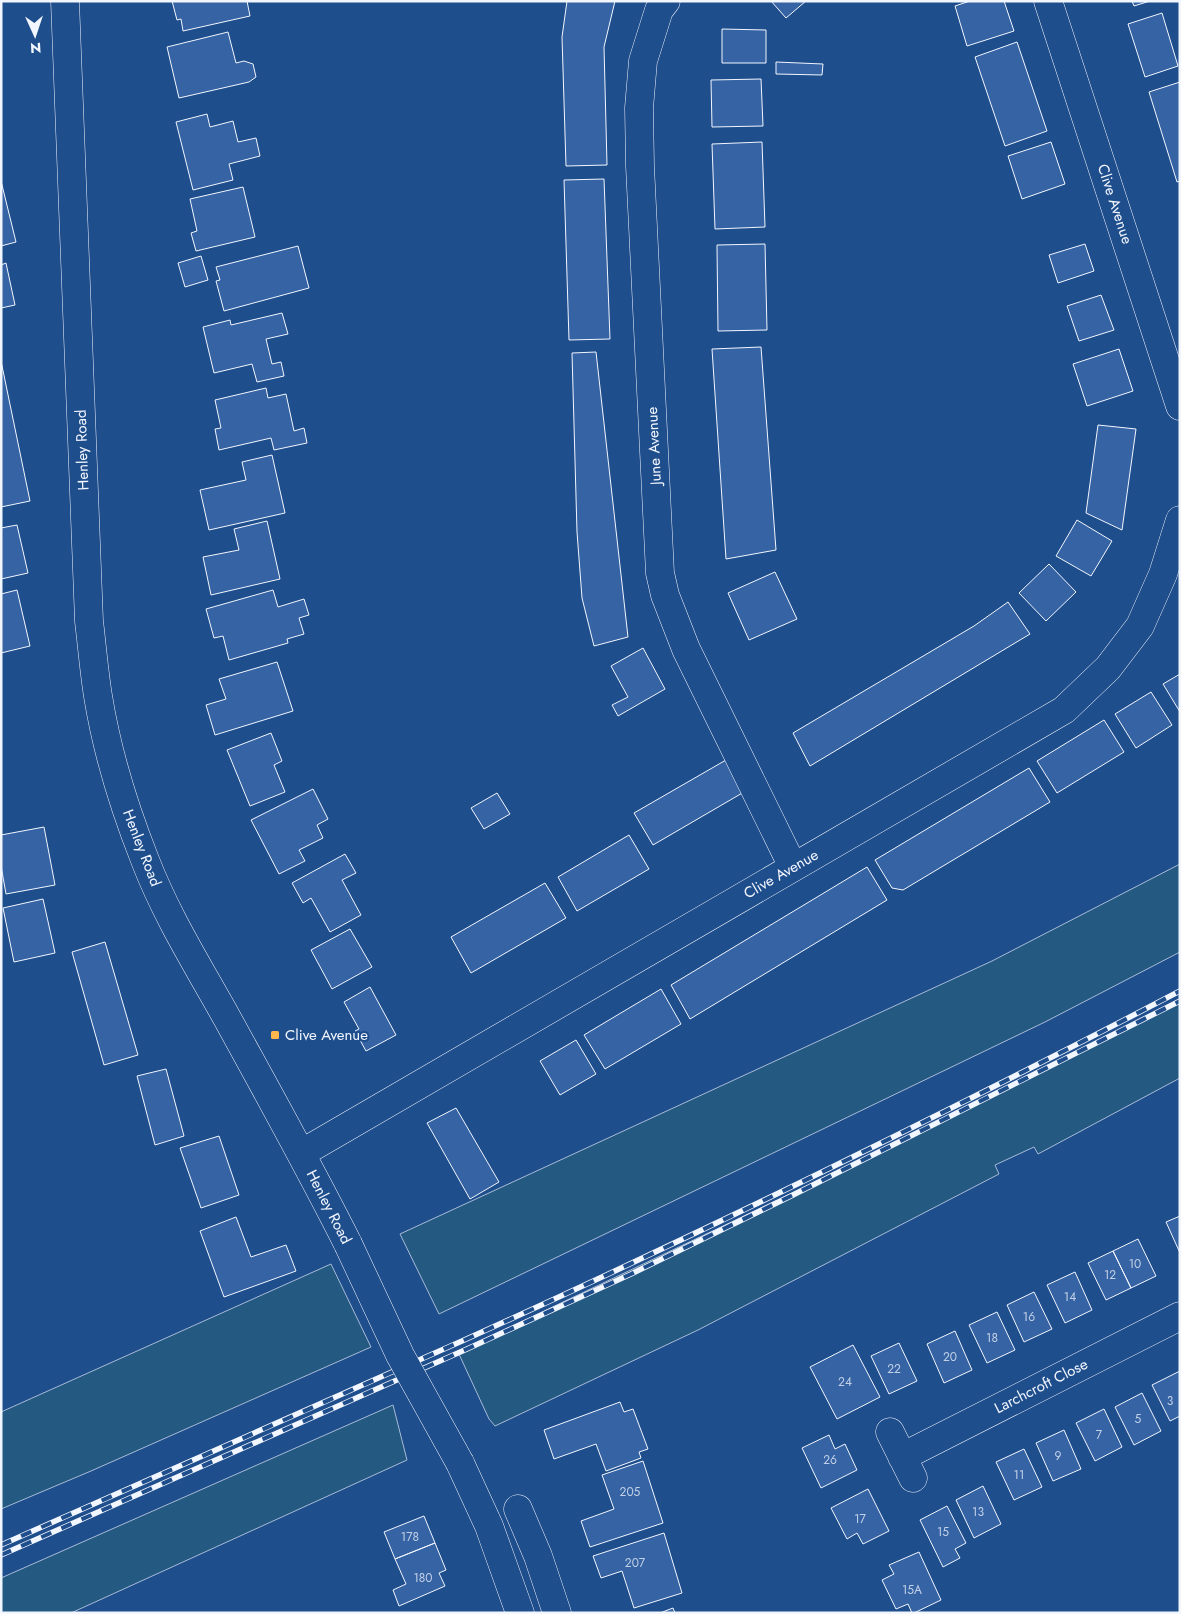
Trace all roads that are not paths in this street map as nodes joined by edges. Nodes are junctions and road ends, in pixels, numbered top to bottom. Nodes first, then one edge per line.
1 (65, 1) edge
2 (666, 1) edge
3 (1048, 1) edge
4 (1180, 406) edge
5 (1180, 520) edge
6 (793, 867) junction
7 (302, 1153) junction
8 (1180, 1316) edge
9 (890, 1432) dead end
10 (518, 1509) dead end
11 (538, 1556) junction
12 (506, 1570) junction
13 (520, 1613) edge
14 (557, 1613) edge

1 - 7 street, Henley Road
2 - 6 street, June Avenue
3 - 4 street, Clive Avenue
5 - 6 street, Clive Avenue
6 - 7 street, Clive Avenue
7 - 12 street, Henley Road, bridge
8 - 9 street, Larchcroft Close
10 - 11 street
11 - 12 street
11 - 14 street
12 - 13 street, Henley Road

